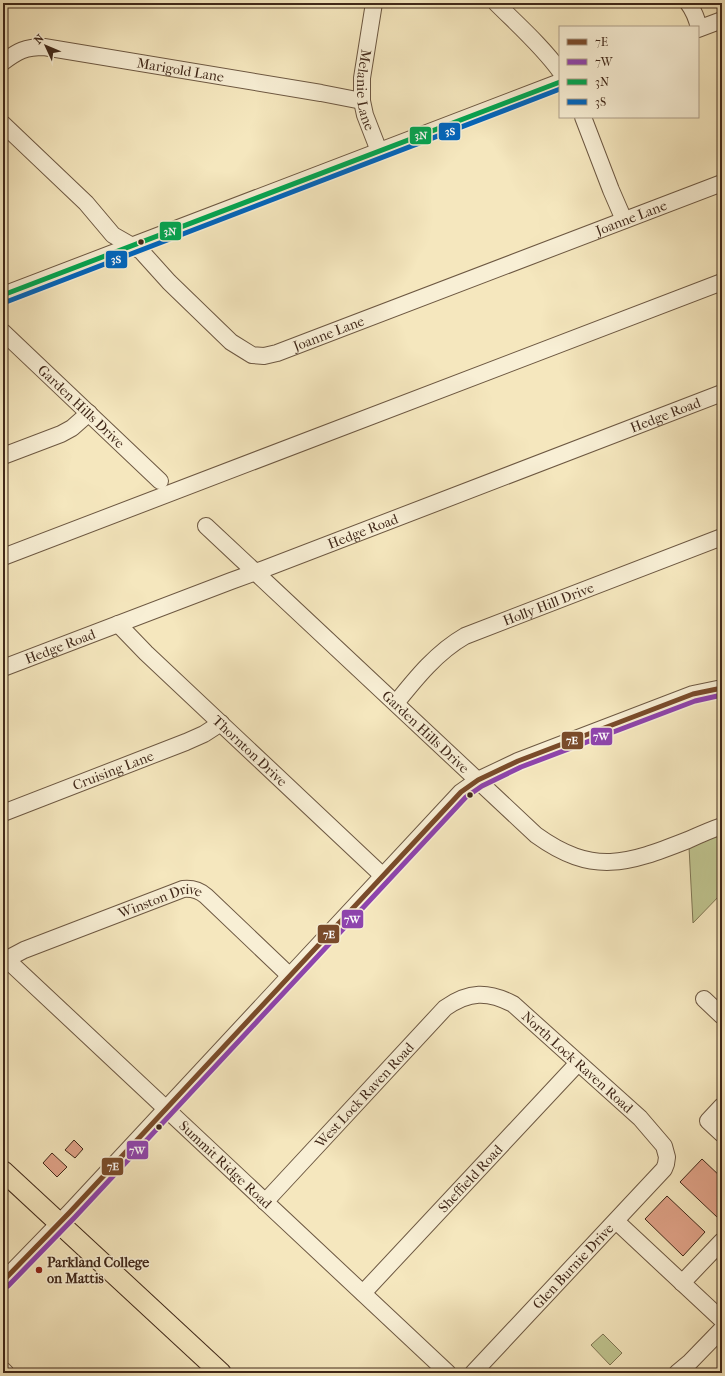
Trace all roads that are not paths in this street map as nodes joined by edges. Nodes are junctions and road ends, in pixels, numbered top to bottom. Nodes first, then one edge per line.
1 (374, 3) edge
2 (496, 3) edge
3 (688, 3) edge
4 (722, 20) edge
5 (699, 26) edge
6 (699, 28) edge
7 (3, 62) edge
8 (559, 70) edge
9 (559, 82) edge
10 (362, 100) junction
11 (583, 118) edge
12 (3, 124) edge
13 (379, 151) junction
14 (722, 183) edge
15 (624, 220) junction
16 (132, 246) junction
17 (722, 282) edge
18 (3, 295) edge
19 (3, 332) edge
20 (722, 393) edge
21 (89, 413) junction
22 (3, 456) edge
23 (160, 480) dead end
24 (206, 526) dead end
25 (722, 537) edge
26 (3, 557) edge
27 (255, 572) junction
28 (118, 624) junction
29 (3, 668) edge
30 (722, 688) edge
31 (396, 702) junction
32 (221, 723) junction
33 (478, 780) junction
34 (3, 812) edge
35 (722, 826) edge
36 (383, 876) junction
37 (5, 958) edge
38 (290, 976) junction
39 (470, 996) joint
40 (704, 999) dead end
41 (722, 1016) edge
42 (578, 1063) junction
43 (722, 1106) edge
44 (165, 1109) junction
45 (722, 1134) edge
46 (667, 1157) joint
47 (3, 1171) edge
48 (265, 1202) junction
49 (616, 1221) junction
50 (59, 1223) junction
51 (722, 1241) edge
52 (3, 1281) edge
53 (682, 1283) junction
54 (363, 1293) junction
55 (722, 1320) edge
56 (722, 1329) edge
57 (3, 1370) edge
58 (689, 1370) edge
59 (6, 1373) edge
60 (220, 1373) edge
61 (448, 1373) edge
62 (473, 1373) edge

1 - 10 street, Melanie Lane
2 - 8 street
3 - 5 street
4 - 6 street
7 - 10 street, Marigold Lane
9 - 13 street
10 - 13 street, Melanie Lane
11 - 15 street
12 - 16 street, Joanne Lane
13 - 16 street
14 - 15 street, Joanne Lane
15 - 16 street, Joanne Lane
16 - 18 street
17 - 26 street
19 - 21 street, Garden Hills Drive
20 - 27 street, Hedge Road
21 - 22 street
21 - 23 street, Garden Hills Drive
24 - 27 street, Garden Hills Drive
25 - 31 street, Holly Hill Drive
27 - 28 street, Hedge Road
27 - 31 street, Garden Hills Drive
28 - 29 street, Hedge Road
28 - 32 street, Thornton Drive
30 - 33 street
31 - 33 street, Garden Hills Drive
32 - 34 street, Cruising Lane
32 - 36 street, Thornton Drive
33 - 35 street, Garden Hills Drive
33 - 36 street
36 - 38 street
37 - 38 street, Winston Drive
37 - 44 street, Summit Ridge Road
38 - 44 street
39 - 42 street, North Lock Raven Road
39 - 48 street, West Lock Raven Road
40 - 41 street
42 - 46 street, North Lock Raven Road
42 - 54 street, Sheffield Road
43 - 45 street
44 - 48 street, Summit Ridge Road
44 - 50 street
46 - 49 street, Glen Burnie Drive
47 - 50 main road
48 - 54 street, Summit Ridge Road
49 - 53 street
49 - 62 street, Glen Burnie Drive
50 - 52 street
50 - 60 main road
51 - 53 street
53 - 55 street
54 - 61 street, Summit Ridge Road
56 - 58 street
57 - 59 street

